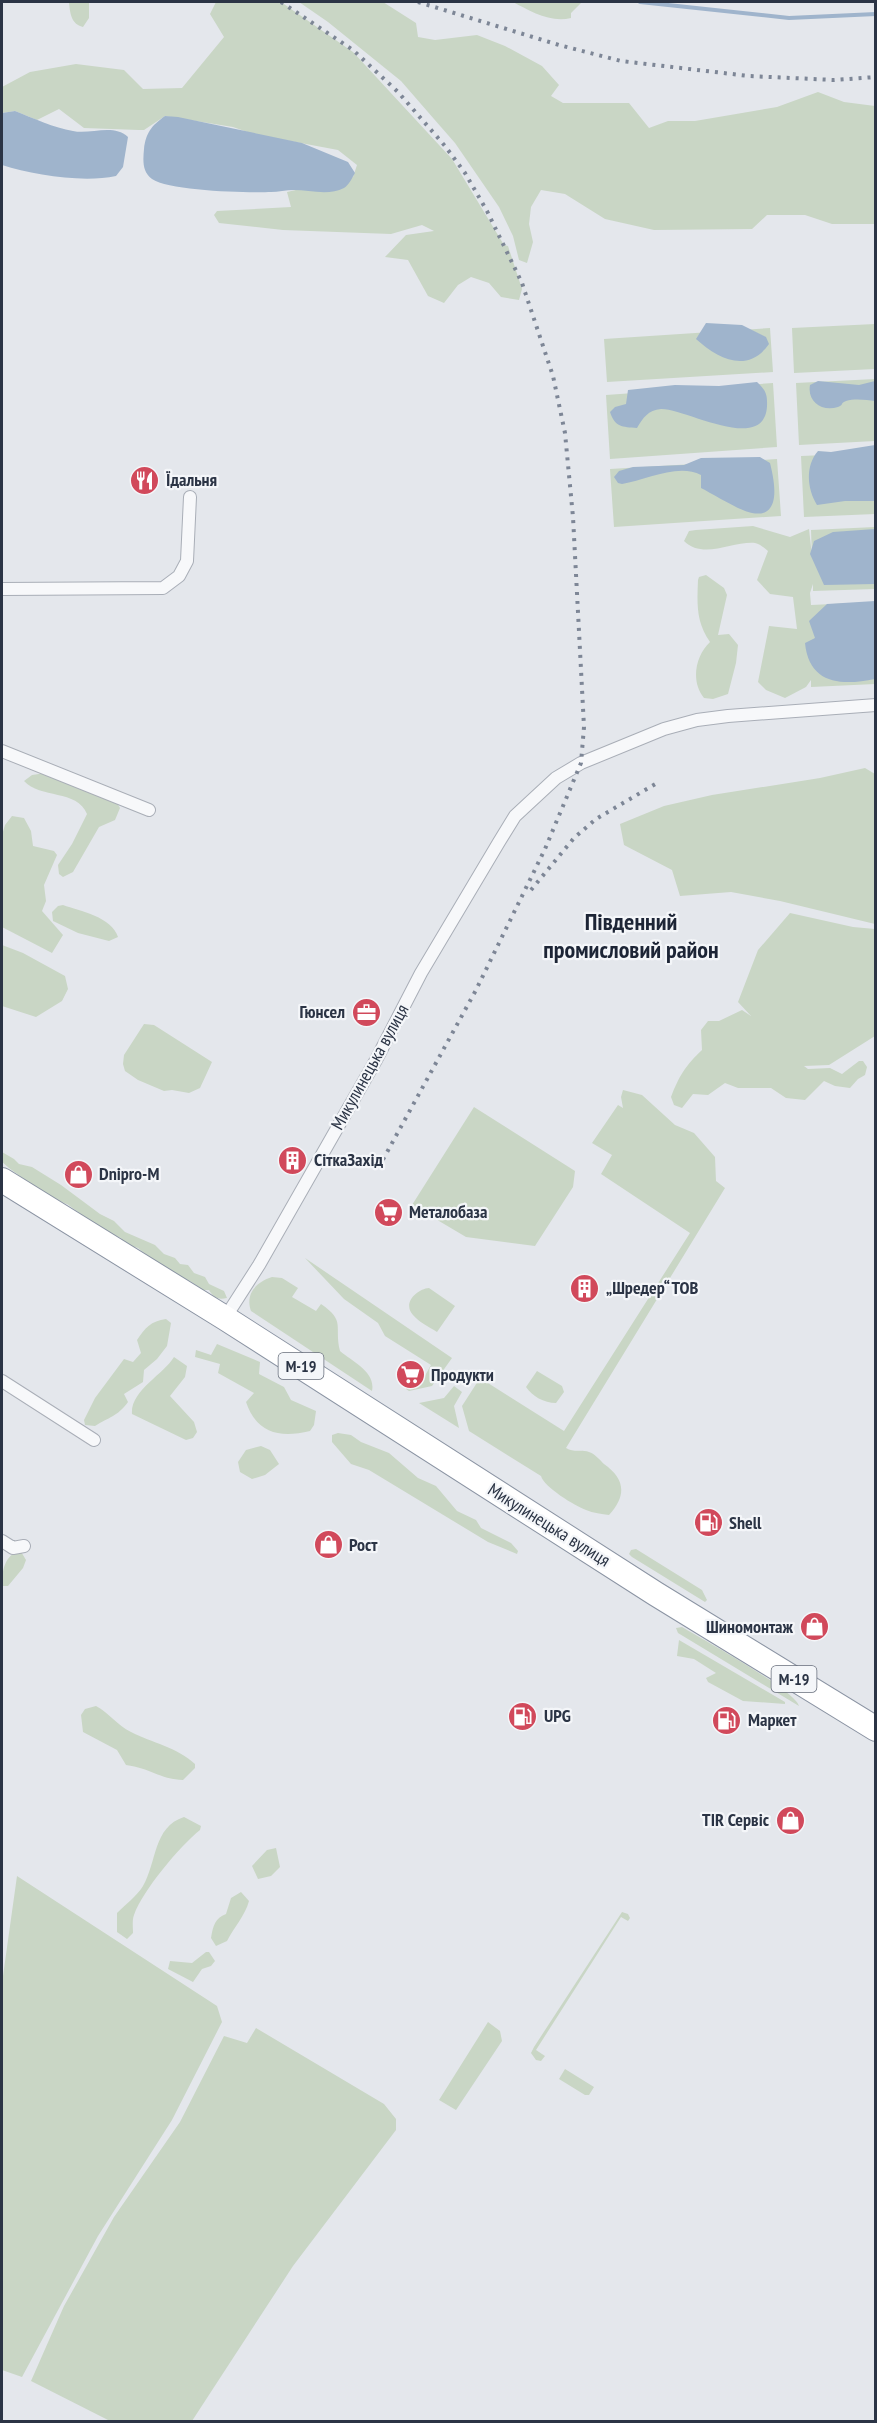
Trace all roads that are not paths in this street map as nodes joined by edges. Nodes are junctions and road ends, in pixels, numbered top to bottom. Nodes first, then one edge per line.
1 (190, 497) dead end
2 (2, 589) edge
3 (876, 705) edge
4 (2, 751) edge
5 (148, 810) dead end
6 (2, 1180) edge
7 (225, 1318) junction
8 (2, 1381) edge
9 (94, 1440) dead end
10 (2, 1540) edge
11 (18, 1547) dead end
12 (876, 1729) edge

1 - 2 street
3 - 7 street, Микулинецька вулиця
4 - 5 street
6 - 7 highway, Микулинецька вулиця / М-19
7 - 12 highway, Микулинецька вулиця / М-19
8 - 9 street
10 - 11 street

